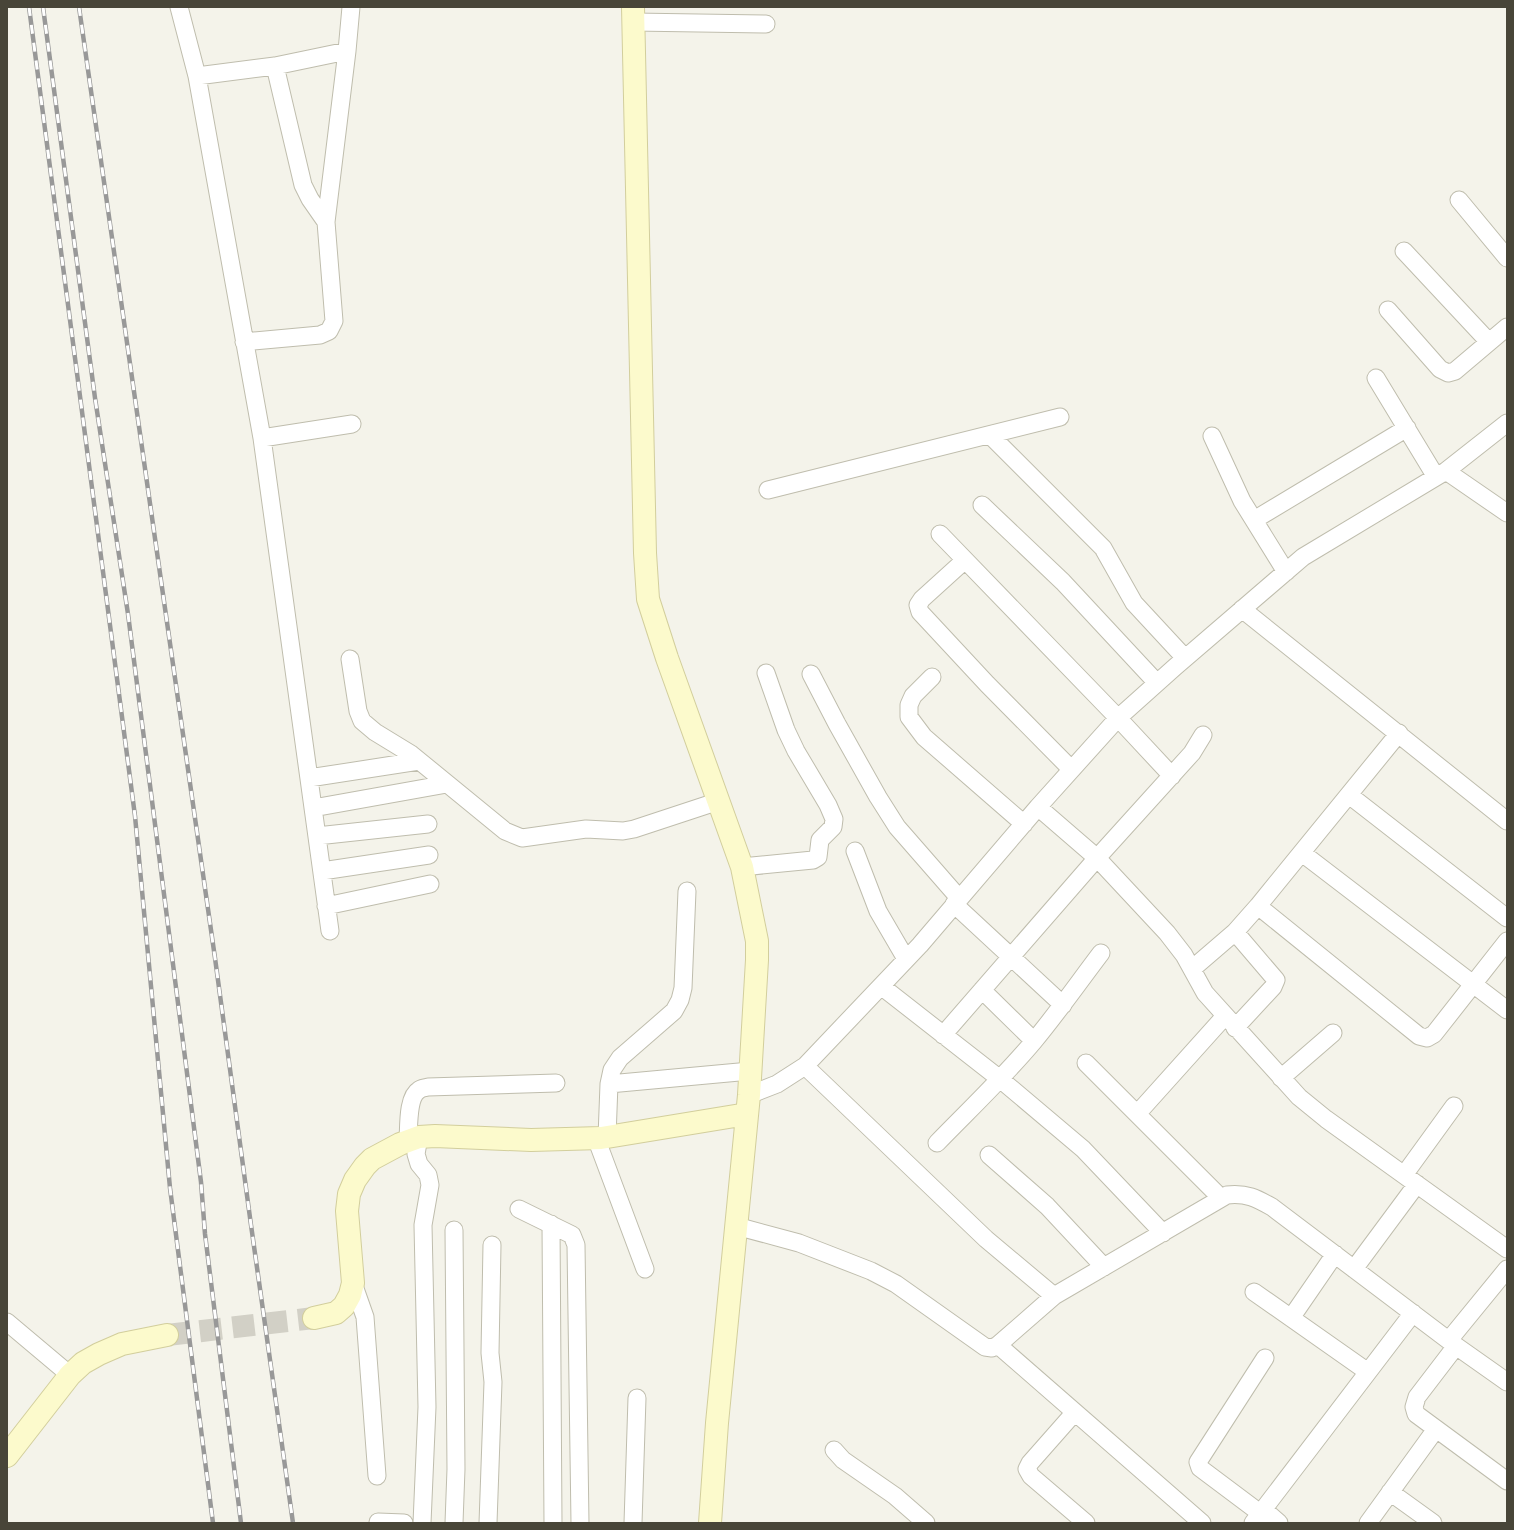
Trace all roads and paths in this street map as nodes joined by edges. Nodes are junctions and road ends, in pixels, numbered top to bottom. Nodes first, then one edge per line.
1 (179, 7) edge
2 (351, 7) edge
3 (633, 15) edge
4 (766, 24) dead end
5 (347, 51) junction
6 (275, 66) junction
7 (197, 76) junction
8 (1459, 200) dead end
9 (326, 222) junction
10 (1404, 251) dead end
11 (1507, 258) edge
12 (1388, 310) dead end
13 (1507, 327) edge
14 (244, 342) junction
15 (1489, 342) junction
16 (1376, 378) dead end
17 (1060, 417) dead end
18 (1507, 423) edge
19 (352, 424) dead end
20 (1407, 428) junction
21 (990, 435) junction
22 (1212, 436) dead end
23 (262, 438) junction
24 (1441, 474) junction
25 (768, 490) dead end
26 (982, 505) dead end
27 (1507, 513) edge
28 (1254, 520) junction
29 (940, 534) dead end
30 (965, 560) junction
31 (1286, 572) junction
32 (1242, 609) junction
33 (1185, 658) junction
34 (350, 659) dead end
35 (766, 673) dead end
36 (811, 674) dead end
37 (932, 677) dead end
38 (1157, 683) junction
39 (1118, 718) junction
40 (1399, 733) junction
41 (1204, 736) dead end
42 (419, 761) junction
43 (1071, 769) junction
44 (1172, 776) junction
45 (309, 778) junction
46 (447, 784) junction
47 (1349, 795) junction
48 (719, 801) junction
49 (1038, 807) junction
50 (313, 808) junction
51 (1507, 821) edge
52 (428, 824) dead end
53 (1024, 824) junction
54 (317, 836) junction
55 (855, 851) dead end
56 (1302, 853) junction
57 (429, 855) dead end
58 (1097, 858) junction
59 (742, 867) junction
60 (322, 871) junction
61 (430, 884) dead end
62 (687, 891) dead end
63 (957, 902) junction
64 (326, 906) junction
65 (1258, 906) junction
66 (1507, 918) edge
67 (330, 931) dead end
68 (1235, 932) junction
69 (1507, 941) edge
70 (1101, 953) dead end
71 (1011, 957) junction
72 (906, 959) junction
73 (1192, 969) junction
74 (1473, 984) junction
75 (881, 986) junction
76 (982, 990) junction
77 (1063, 1005) junction
78 (1507, 1010) edge
79 (1230, 1022) junction
80 (1333, 1033) dead end
81 (943, 1035) junction
82 (1034, 1041) junction
83 (1086, 1063) dead end
84 (805, 1066) junction
85 (750, 1071) junction
86 (1281, 1078) junction
87 (1000, 1079) junction
88 (556, 1084) dead end
89 (609, 1084) junction
90 (748, 1104) junction
91 (1454, 1106) dead end
92 (1137, 1114) junction
93 (601, 1138) junction
94 (409, 1141) junction
95 (937, 1143) dead end
96 (989, 1155) dead end
97 (1410, 1179) junction
98 (1221, 1198) junction
99 (519, 1209) dead end
100 (551, 1224) junction
101 (736, 1226) junction
102 (454, 1230) dead end
103 (1163, 1232) junction
104 (492, 1245) dead end
105 (1507, 1249) edge
106 (1335, 1254) junction
107 (1104, 1267) junction
108 (645, 1269) dead end
109 (1354, 1269) junction
110 (1504, 1280) edge
111 (353, 1283) junction
112 (1254, 1292) dead end
113 (1054, 1296) junction
114 (1413, 1313) junction
115 (314, 1318) tunnel mouth
116 (1291, 1318) junction
117 (7, 1322) edge
118 (167, 1335) tunnel mouth
119 (1452, 1343) junction
120 (998, 1345) junction
121 (1266, 1358) dead end
122 (1368, 1372) junction
123 (70, 1375) junction
124 (1507, 1382) edge
125 (637, 1398) dead end
126 (1075, 1412) junction
127 (1436, 1429) junction
128 (834, 1450) dead end
129 (7, 1456) edge
130 (377, 1476) dead end
131 (1507, 1480) edge
132 (1390, 1492) junction
133 (1259, 1515) edge
134 (378, 1522) dead end
135 (404, 1523) edge
136 (422, 1523) edge
137 (454, 1523) edge
138 (488, 1523) edge
139 (553, 1523) edge
140 (580, 1523) edge
141 (633, 1523) edge
142 (710, 1523) edge
143 (926, 1523) edge
144 (1086, 1523) edge
145 (1202, 1523) edge
146 (1279, 1523) edge
147 (1368, 1523) edge
148 (1433, 1523) edge

1 - 7 street
2 - 5 street
3 - 4 street
3 - 48 main road
5 - 6 street
5 - 9 street
6 - 7 street
6 - 9 street
7 - 14 street
8 - 11 street
9 - 14 street
10 - 15 street
12 - 15 street
13 - 15 street
14 - 23 street
16 - 20 street
17 - 21 street
18 - 24 street
19 - 23 street
20 - 24 street
20 - 28 street
21 - 25 street
21 - 33 street
22 - 28 street
23 - 45 street
24 - 27 street
24 - 31 street
26 - 38 street
28 - 31 street
29 - 30 street
30 - 39 street
30 - 43 street
31 - 32 street
32 - 33 street
32 - 40 street
33 - 38 street
34 - 42 street
35 - 59 street
36 - 63 street
37 - 53 street
38 - 39 street
39 - 43 street
39 - 44 street
40 - 47 street
40 - 51 street
41 - 44 street
42 - 45 street
42 - 46 street
43 - 49 street
44 - 58 street
45 - 50 street
46 - 48 street
46 - 50 street
47 - 56 street
47 - 66 street
48 - 59 main road
49 - 53 street
49 - 58 street
50 - 54 street
52 - 54 street
53 - 63 street
54 - 60 street
55 - 72 street
56 - 65 street
56 - 74 street
57 - 60 street
58 - 71 street
58 - 73 street
59 - 85 main road
60 - 64 street
61 - 64 street
62 - 89 street
63 - 71 street
63 - 72 street
64 - 67 street
65 - 68 street
65 - 74 street
68 - 73 street
68 - 79 street
69 - 74 street
70 - 77 street
71 - 76 street
71 - 77 street
72 - 75 street
73 - 79 street
74 - 78 street
75 - 81 street
75 - 84 street
76 - 81 street
76 - 82 street
77 - 82 street
79 - 86 street
79 - 92 street
80 - 86 street
81 - 87 street
82 - 87 street
83 - 92 street
84 - 90 street
84 - 113 street
85 - 89 street
85 - 90 main road
86 - 97 street
87 - 95 street
87 - 103 street
88 - 94 street
89 - 93 street
90 - 93 main road
90 - 101 main road
91 - 97 street
92 - 98 street
93 - 94 main road
93 - 108 street
94 - 111 main road
94 - 136 street
96 - 107 street
97 - 105 street
97 - 109 street
98 - 103 street
98 - 106 street
99 - 100 street
100 - 139 street
100 - 140 street
101 - 120 street
101 - 142 main road
102 - 137 street
103 - 107 street
104 - 138 street
106 - 109 street
106 - 116 street
107 - 113 street
109 - 114 street
110 - 119 street
111 - 115 main road
111 - 130 street
112 - 116 street
113 - 120 street
114 - 119 street
114 - 122 street
116 - 122 street
117 - 123 street
118 - 123 main road
119 - 124 street
119 - 127 street
120 - 126 street
121 - 133 street
122 - 133 street
123 - 129 main road
125 - 141 street
126 - 144 street
126 - 145 street
127 - 131 street
127 - 132 street
128 - 143 street
132 - 147 street
132 - 148 street
133 - 146 street
134 - 135 street

